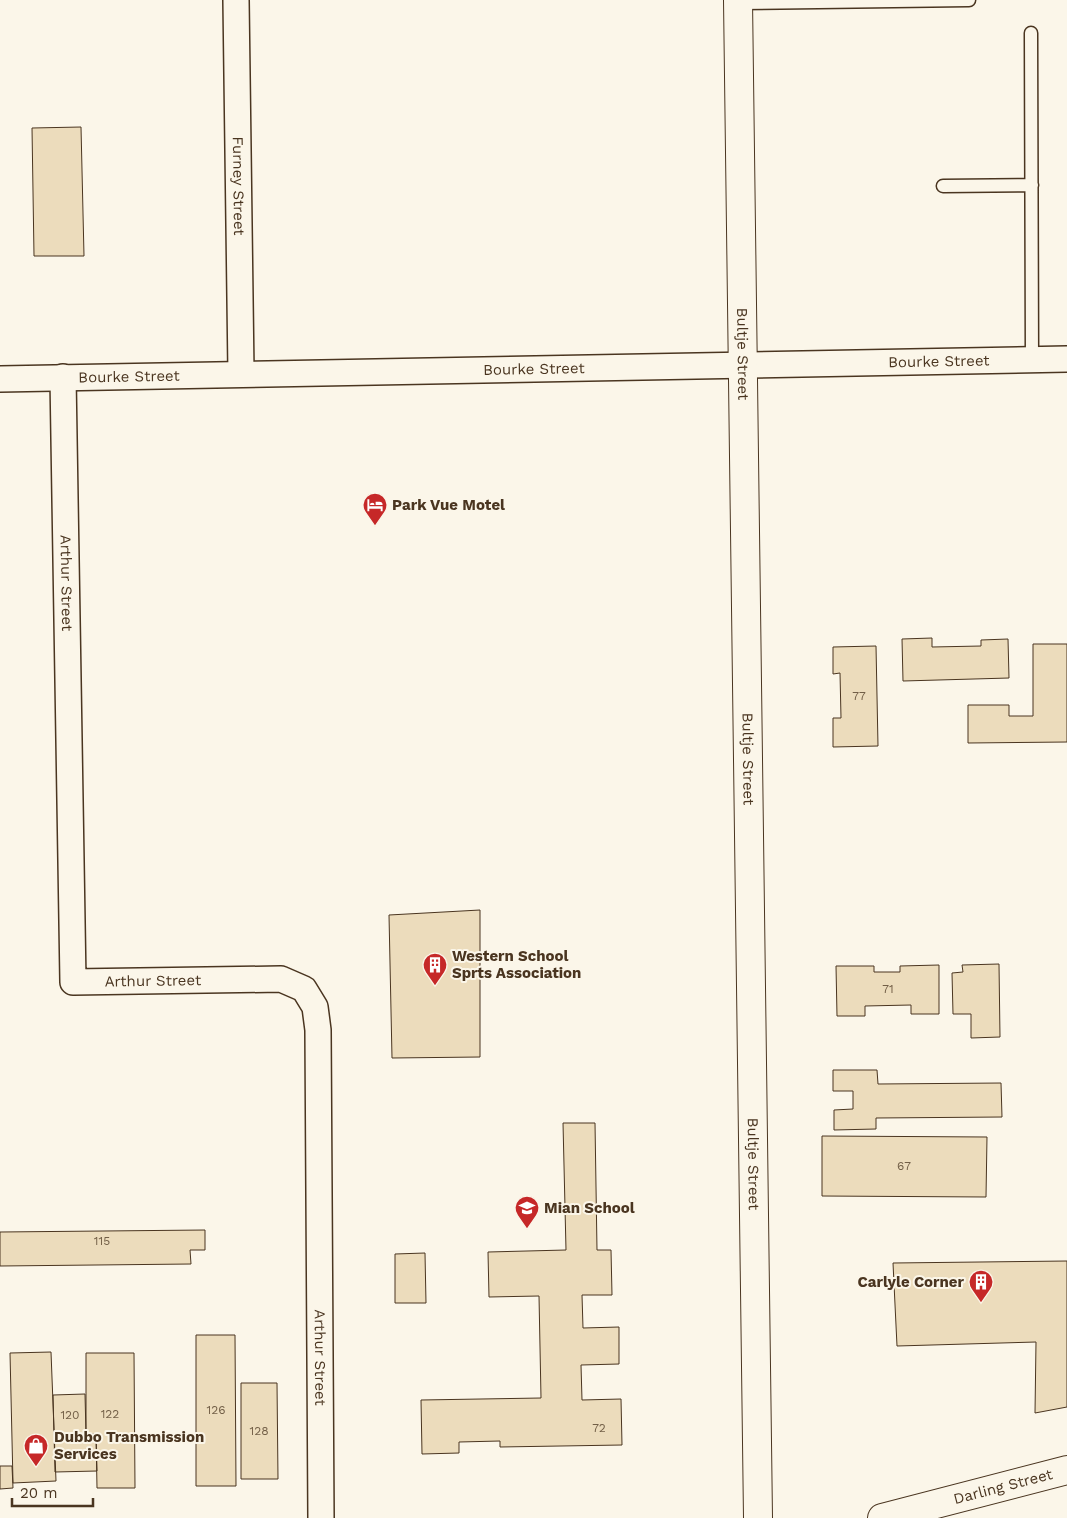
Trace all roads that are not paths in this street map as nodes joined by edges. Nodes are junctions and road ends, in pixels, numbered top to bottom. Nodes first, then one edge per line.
1 (236, 0) edge
2 (969, 0) edge
3 (738, 1) edge
4 (1032, 33) dead end
5 (1032, 185) junction
6 (943, 186) dead end
7 (1067, 359) edge
8 (1032, 360) junction
9 (742, 366) junction
10 (241, 373) junction
11 (0, 378) edge
12 (63, 378) junction
13 (1067, 1470) edge
14 (320, 1518) edge
15 (758, 1518) edge
16 (882, 1518) edge

1 - 10 street, Furney Street
2 - 3 lane
3 - 9 street, Bultje Street
4 - 5 lane
5 - 6 lane
5 - 8 lane
7 - 8 street, Bourke Street
8 - 9 street, Bourke Street
9 - 10 street, Bourke Street
9 - 15 street, Bultje Street
10 - 12 street, Bourke Street
11 - 12 street, Bourke Street
12 - 14 street, Arthur Street
13 - 16 street, Darling Street

